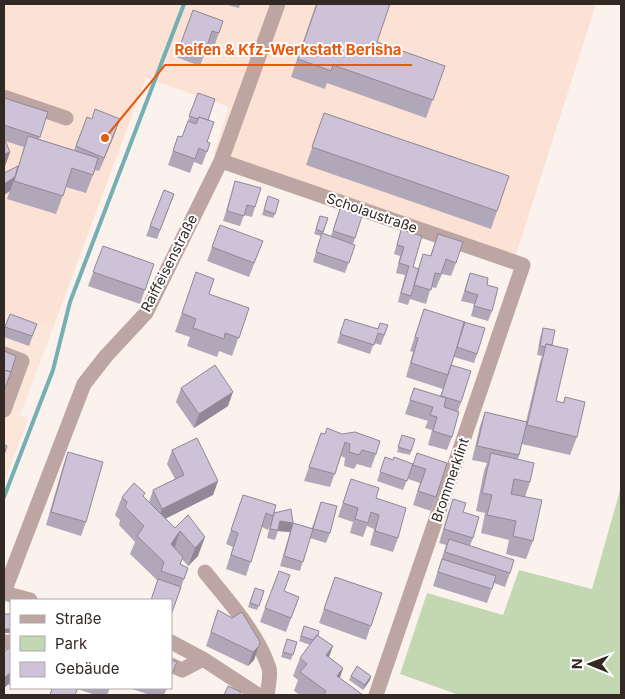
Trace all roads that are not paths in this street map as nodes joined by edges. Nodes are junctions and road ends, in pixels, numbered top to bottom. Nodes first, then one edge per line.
1 (278, 4) edge
2 (4, 97) edge
3 (66, 118) dead end
4 (221, 161) junction
5 (523, 265) joint
6 (4, 354) edge
7 (4, 410) edge
8 (205, 572) dead end
9 (4, 593) edge
10 (26, 599) edge
11 (172, 643) edge
12 (203, 659) junction
13 (172, 665) edge
14 (258, 695) edge
15 (267, 695) edge
16 (376, 695) edge

1 - 4 street, Raiffeisenstraße
2 - 3 street
4 - 5 street, Scholaustraße
4 - 9 street, Raiffeisenstraße
5 - 16 street, Brommerklint
6 - 7 street
8 - 15 street
9 - 10 street
11 - 12 street
12 - 13 street
12 - 14 street

